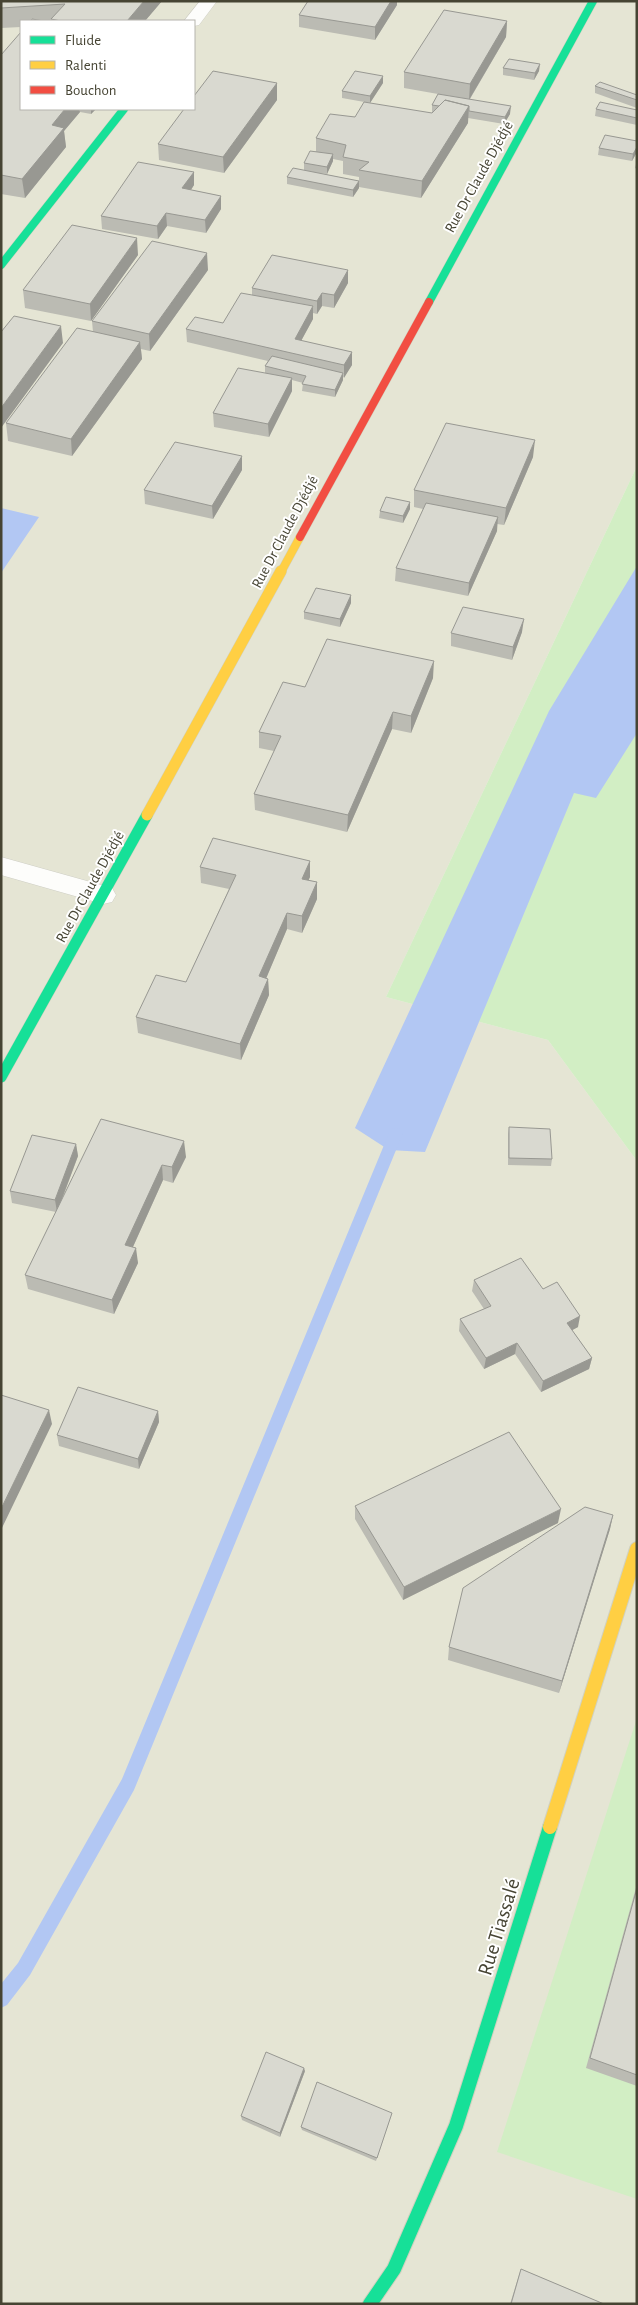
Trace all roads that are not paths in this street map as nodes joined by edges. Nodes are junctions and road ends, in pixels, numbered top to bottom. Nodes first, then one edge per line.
1 (209, 1) edge
2 (593, 1) edge
3 (194, 20) edge
4 (123, 110) edge
5 (1, 265) edge
6 (1, 866) edge
7 (103, 895) junction
8 (1, 1077) edge
9 (637, 1549) edge
10 (370, 2304) edge

1 - 3 street
2 - 7 street, Rue Dr Claude Djédjé
4 - 5 street
6 - 7 street
7 - 8 street, Rue Dr Claude Djédjé
9 - 10 street, Rue Tiassalé

